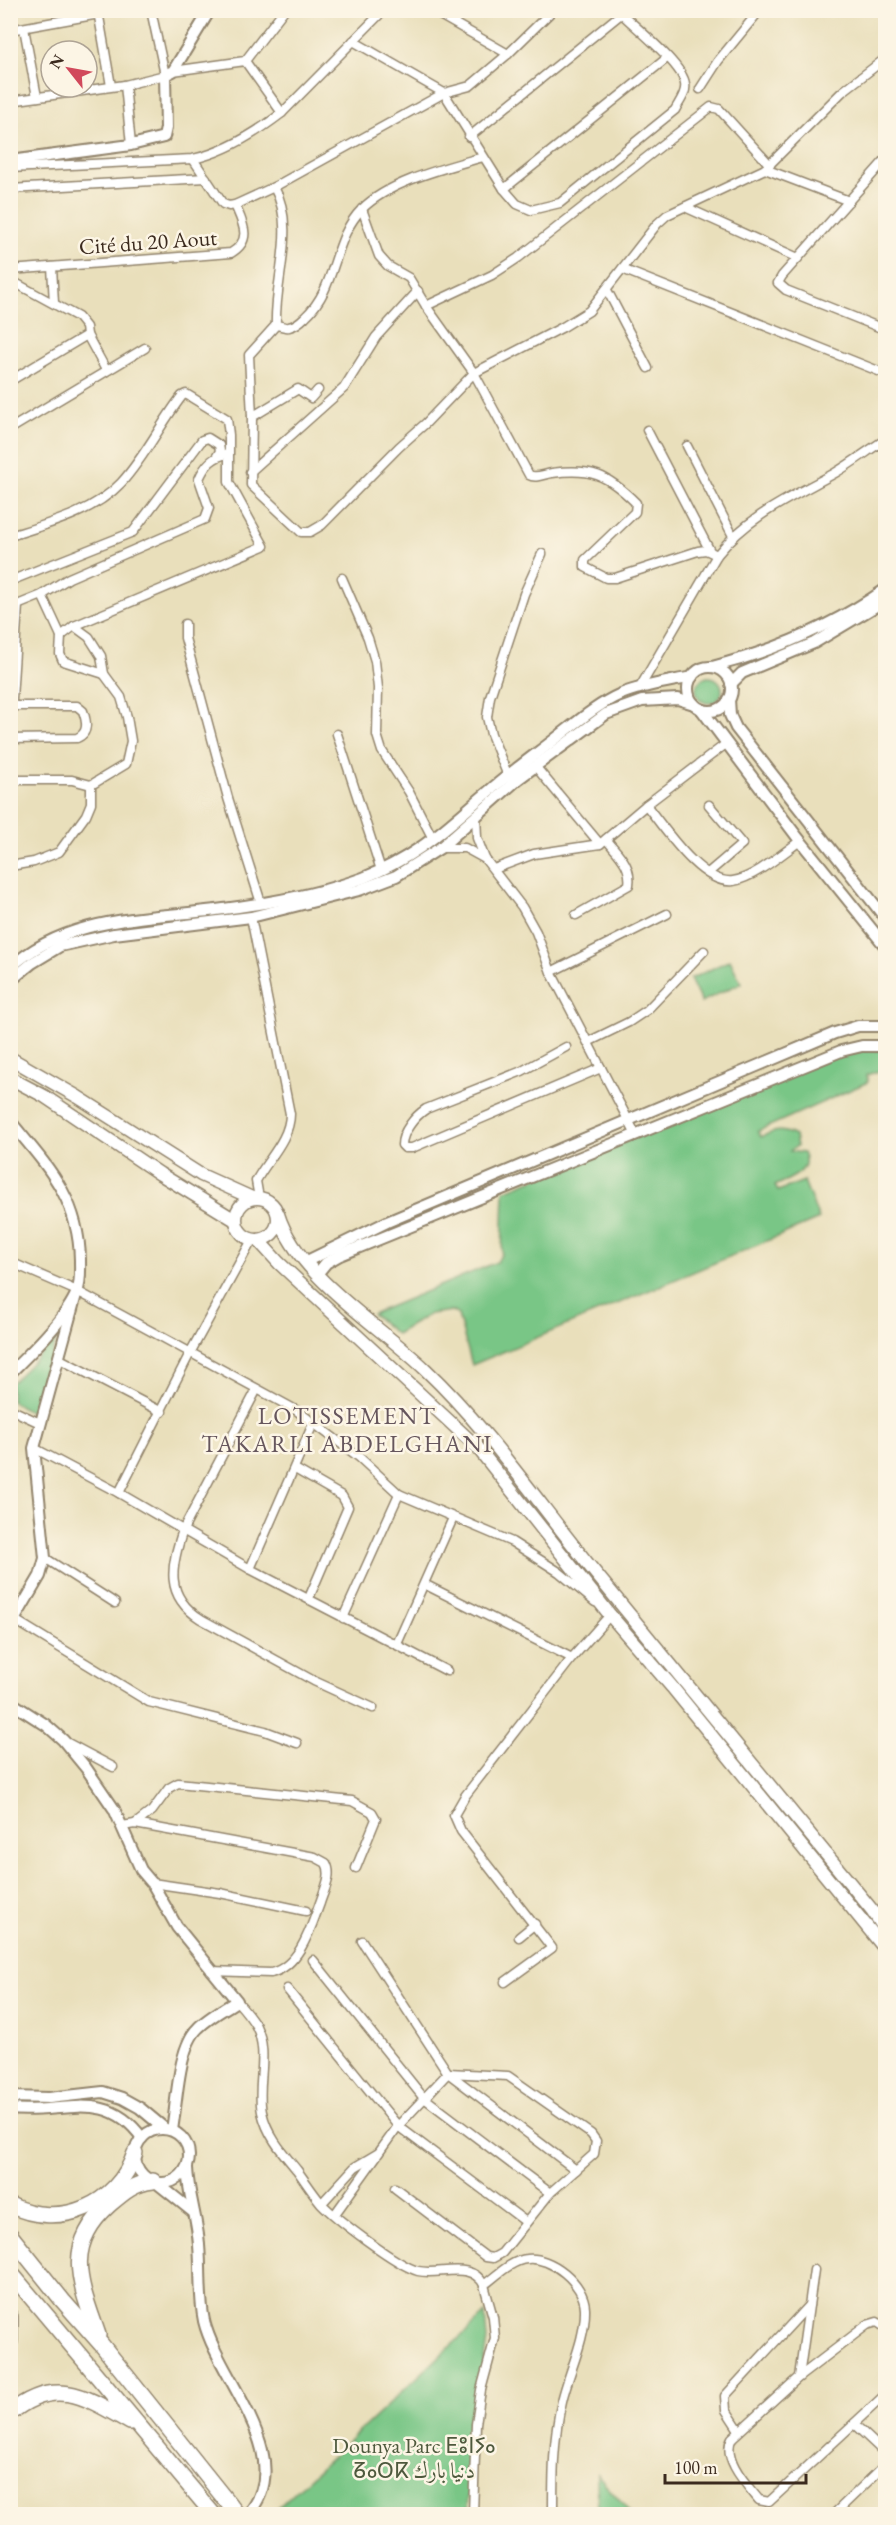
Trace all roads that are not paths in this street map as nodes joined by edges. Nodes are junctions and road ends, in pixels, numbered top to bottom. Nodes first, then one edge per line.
1 (151, 10) edge
2 (210, 10) edge
3 (284, 10) edge
4 (384, 10) edge
5 (431, 10) edge
6 (553, 10) edge
7 (760, 10) edge
8 (98, 12) edge
9 (619, 12) edge
10 (24, 28) junction
11 (10, 30) edge
12 (353, 41) junction
13 (508, 54) junction
14 (667, 58) junction
15 (885, 58) edge
16 (245, 61) junction
17 (169, 73) junction
18 (125, 85) junction
19 (111, 86) junction
20 (700, 89) dead end
21 (444, 93) junction
22 (37, 97) junction
23 (10, 100) edge
24 (282, 113) junction
25 (469, 136) junction
26 (131, 145) junction
27 (483, 158) junction
28 (193, 159) junction
29 (885, 159) edge
30 (10, 161) edge
31 (767, 167) junction
32 (10, 168) edge
33 (206, 178) junction
34 (274, 187) junction
35 (10, 189) edge
36 (504, 189) junction
37 (849, 201) junction
38 (235, 205) junction
39 (685, 207) junction
40 (362, 209) junction
41 (798, 258) junction
42 (52, 267) junction
43 (622, 269) junction
44 (10, 270) edge
45 (10, 280) edge
46 (607, 290) junction
47 (418, 291) junction
48 (54, 303) junction
49 (426, 306) junction
50 (276, 325) junction
51 (885, 330) edge
52 (87, 335) junction
53 (145, 348) dead end
54 (648, 368) dead end
55 (106, 370) junction
56 (474, 372) junction
57 (885, 374) edge
58 (12, 378) edge
59 (318, 390) dead end
60 (252, 417) junction
61 (10, 429) edge
62 (647, 430) dead end
63 (885, 439) edge
64 (687, 446) dead end
65 (228, 454) junction
66 (217, 456) junction
67 (250, 472) junction
68 (10, 536) edge
69 (733, 536) junction
70 (714, 553) junction
71 (542, 554) dead end
72 (342, 578) dead end
73 (10, 581) edge
74 (885, 589) edge
75 (42, 595) junction
76 (885, 600) edge
77 (14, 607) edge
78 (185, 624) dead end
79 (74, 626) junction
80 (61, 636) junction
81 (712, 667) junction
82 (104, 674) junction
83 (692, 677) junction
84 (731, 684) junction
85 (639, 689) junction
86 (729, 699) junction
87 (13, 706) junction
88 (698, 706) junction
89 (10, 730) edge
90 (337, 734) dead end
91 (10, 739) edge
92 (727, 743) junction
93 (535, 766) junction
94 (508, 776) junction
95 (10, 780) edge
96 (91, 784) junction
97 (646, 805) junction
98 (709, 805) dead end
99 (476, 815) junction
100 (603, 841) junction
101 (800, 841) junction
102 (436, 844) junction
103 (485, 859) junction
104 (10, 867) edge
105 (494, 869) junction
106 (381, 870) junction
107 (708, 873) junction
108 (261, 903) junction
109 (667, 914) dead end
110 (576, 915) dead end
111 (251, 917) junction
112 (885, 919) edge
113 (885, 947) edge
114 (704, 951) dead end
115 (10, 968) edge
116 (551, 972) junction
117 (10, 981) edge
118 (885, 1026) edge
119 (588, 1042) junction
120 (885, 1046) edge
121 (566, 1047) dead end
122 (10, 1058) edge
123 (601, 1068) junction
124 (10, 1078) edge
125 (628, 1120) junction
126 (10, 1121) edge
127 (636, 1135) junction
128 (256, 1198) junction
129 (278, 1214) junction
130 (235, 1220) junction
131 (255, 1240) junction
132 (305, 1262) junction
133 (12, 1264) edge
134 (317, 1274) junction
135 (77, 1291) junction
136 (190, 1353) junction
137 (57, 1358) junction
138 (10, 1373) edge
139 (256, 1389) junction
140 (10, 1408) edge
141 (162, 1412) junction
142 (40, 1423) junction
143 (313, 1424) junction
144 (34, 1448) junction
145 (295, 1469) junction
146 (119, 1493) junction
147 (399, 1494) junction
148 (453, 1518) junction
149 (183, 1530) junction
150 (45, 1558) junction
151 (250, 1569) junction
152 (426, 1585) junction
153 (309, 1598) junction
154 (115, 1603) dead end
155 (610, 1615) junction
156 (343, 1618) junction
157 (12, 1622) edge
158 (397, 1644) junction
159 (572, 1658) junction
160 (447, 1671) dead end
161 (10, 1702) edge
162 (373, 1708) dead end
163 (63, 1740) junction
164 (297, 1743) dead end
165 (113, 1767) dead end
166 (135, 1824) junction
167 (122, 1826) junction
168 (356, 1868) dead end
169 (152, 1882) junction
170 (306, 1911) dead end
171 (535, 1924) junction
172 (885, 1931) edge
173 (519, 1937) dead end
174 (362, 1941) dead end
175 (885, 1950) edge
176 (313, 1960) dead end
177 (211, 1971) junction
178 (505, 1982) dead end
179 (286, 1989) dead end
180 (237, 2001) junction
181 (448, 2073) junction
182 (10, 2097) edge
183 (423, 2097) junction
184 (10, 2109) edge
185 (398, 2126) junction
186 (168, 2129) junction
187 (142, 2138) junction
188 (135, 2153) junction
189 (377, 2154) junction
190 (187, 2168) junction
191 (576, 2170) junction
192 (155, 2182) junction
193 (395, 2188) dead end
194 (119, 2190) junction
195 (550, 2193) junction
196 (322, 2204) junction
197 (10, 2205) edge
198 (99, 2206) junction
199 (192, 2211) junction
200 (335, 2214) junction
201 (526, 2222) junction
202 (10, 2235) edge
203 (814, 2270) dead end
204 (10, 2272) edge
205 (484, 2285) junction
206 (808, 2306) junction
207 (10, 2317) edge
208 (885, 2328) edge
209 (10, 2341) edge
210 (101, 2344) junction
211 (799, 2377) junction
212 (885, 2394) edge
213 (10, 2413) edge
214 (854, 2424) junction
215 (140, 2427) junction
216 (740, 2430) junction
217 (885, 2454) edge
218 (885, 2464) edge
219 (211, 2512) edge
220 (237, 2514) edge
221 (248, 2514) edge
222 (473, 2514) edge
223 (553, 2514) edge
224 (834, 2514) edge

1 - 17 street
2 - 17 street
3 - 16 street
4 - 12 street
5 - 13 street
6 - 13 street
7 - 20 street
8 - 10 street
8 - 19 street
9 - 14 street
9 - 25 street
10 - 11 street
10 - 22 street
12 - 21 street
12 - 24 street
13 - 21 street
14 - 36 street
14 - 36 street
15 - 31 street
16 - 17 street
16 - 24 street
17 - 18 street
17 - 26 street
18 - 19 street
18 - 26 street
19 - 22 street
21 - 25 street
21 - 34 street
22 - 23 street
24 - 28 street
25 - 27 street
26 - 30 street
27 - 36 street
27 - 40 street
28 - 32 street
28 - 33 street
29 - 37 street
31 - 37 street
31 - 39 street
31 - 49 street
33 - 35 street
33 - 38 street
34 - 38 street
34 - 50 street
37 - 41 street
38 - 42 street, Cité du 20 Aout
39 - 41 street
39 - 43 street
40 - 47 street
40 - 50 street
41 - 51 street
42 - 44 street, Cité du 20 Aout
42 - 48 street
43 - 46 street
43 - 57 street
45 - 48 street
46 - 54 street
46 - 56 street
47 - 49 street
47 - 67 street
48 - 52 street
49 - 56 street
50 - 60 street
52 - 55 street
52 - 58 street
53 - 55 street
55 - 61 street
56 - 67 street
56 - 70 street
59 - 60 street
60 - 67 street
62 - 70 street
63 - 69 street
64 - 69 street
65 - 66 street
65 - 68 street
65 - 79 street
66 - 73 street
66 - 75 street
69 - 70 street
70 - 85 street
71 - 94 street
72 - 102 street
74 - 81 street
75 - 77 street
75 - 80 street
76 - 84 street
77 - 87 street
78 - 108 street
79 - 80 street
79 - 82 street
80 - 82 street
81 - 83 street
81 - 84 street
82 - 96 street
83 - 85 street
83 - 88 street
84 - 86 street
85 - 94 street
86 - 88 street
86 - 112 street
87 - 89 street
87 - 91 street
88 - 92 street
88 - 93 street
90 - 106 street
92 - 97 street
92 - 101 street
93 - 99 street
93 - 100 street
94 - 102 street
95 - 96 street
96 - 104 street
97 - 100 street
97 - 107 street
98 - 107 street
99 - 102 street
99 - 103 street
100 - 105 street
100 - 110 street
101 - 107 street
101 - 113 street
102 - 103 street
102 - 106 street
102 - 111 street
103 - 105 street
105 - 116 street
106 - 108 street
108 - 115 street
109 - 116 street
111 - 117 street
111 - 128 street
114 - 119 street
116 - 119 street
118 - 125 street
119 - 123 street
120 - 127 street
121 - 123 street
122 - 128 main road
123 - 125 street
124 - 130 main road
125 - 127 street
125 - 132 street
126 - 135 street
127 - 134 street
128 - 129 main road
128 - 130 main road
129 - 131 main road
129 - 132 main road
130 - 131 main road
131 - 136 street
131 - 155 main road
132 - 134 main road
133 - 135 street
134 - 172 main road
135 - 136 street
135 - 137 street
135 - 138 street
136 - 139 street
136 - 141 street
137 - 141 street
137 - 142 street
139 - 143 street
139 - 149 street
140 - 142 street
141 - 146 street
142 - 144 street
143 - 145 street
143 - 147 street
144 - 146 street
144 - 150 street
145 - 151 street
145 - 153 street
146 - 149 street
147 - 148 street
147 - 156 street
148 - 152 street
148 - 155 street
149 - 151 street
149 - 162 street
150 - 154 street
150 - 157 street
151 - 153 street
152 - 158 street
152 - 159 street
153 - 156 street
155 - 159 street
155 - 175 main road
156 - 158 street
157 - 164 street
158 - 160 street
159 - 171 street
161 - 163 street
163 - 165 street
163 - 167 street
166 - 167 street
166 - 168 street
166 - 177 street
167 - 169 street
169 - 170 street
169 - 177 street
171 - 173 street
171 - 178 street
174 - 181 street
176 - 183 street
177 - 180 street
179 - 185 street
180 - 186 street
180 - 196 street
181 - 183 street
181 - 191 street
181 - 191 street
182 - 186 street
183 - 185 street
183 - 195 street
184 - 187 street
185 - 189 street
185 - 201 street
186 - 187 street
186 - 190 street
187 - 188 street
188 - 192 street
188 - 194 highway
189 - 196 street
189 - 200 street
190 - 192 street
190 - 199 street
191 - 195 street
192 - 194 highway
192 - 199 street
193 - 201 street
194 - 198 highway
195 - 201 street
196 - 200 street
197 - 198 highway
198 - 210 highway
199 - 221 street
200 - 205 street
202 - 210 highway
203 - 206 street
204 - 215 highway
205 - 222 street
205 - 223 street
206 - 211 street
206 - 216 street
207 - 209 highway
208 - 211 street
210 - 220 highway
211 - 216 street
212 - 214 street
213 - 215 highway
214 - 216 street
214 - 217 street
215 - 219 highway
218 - 224 street

